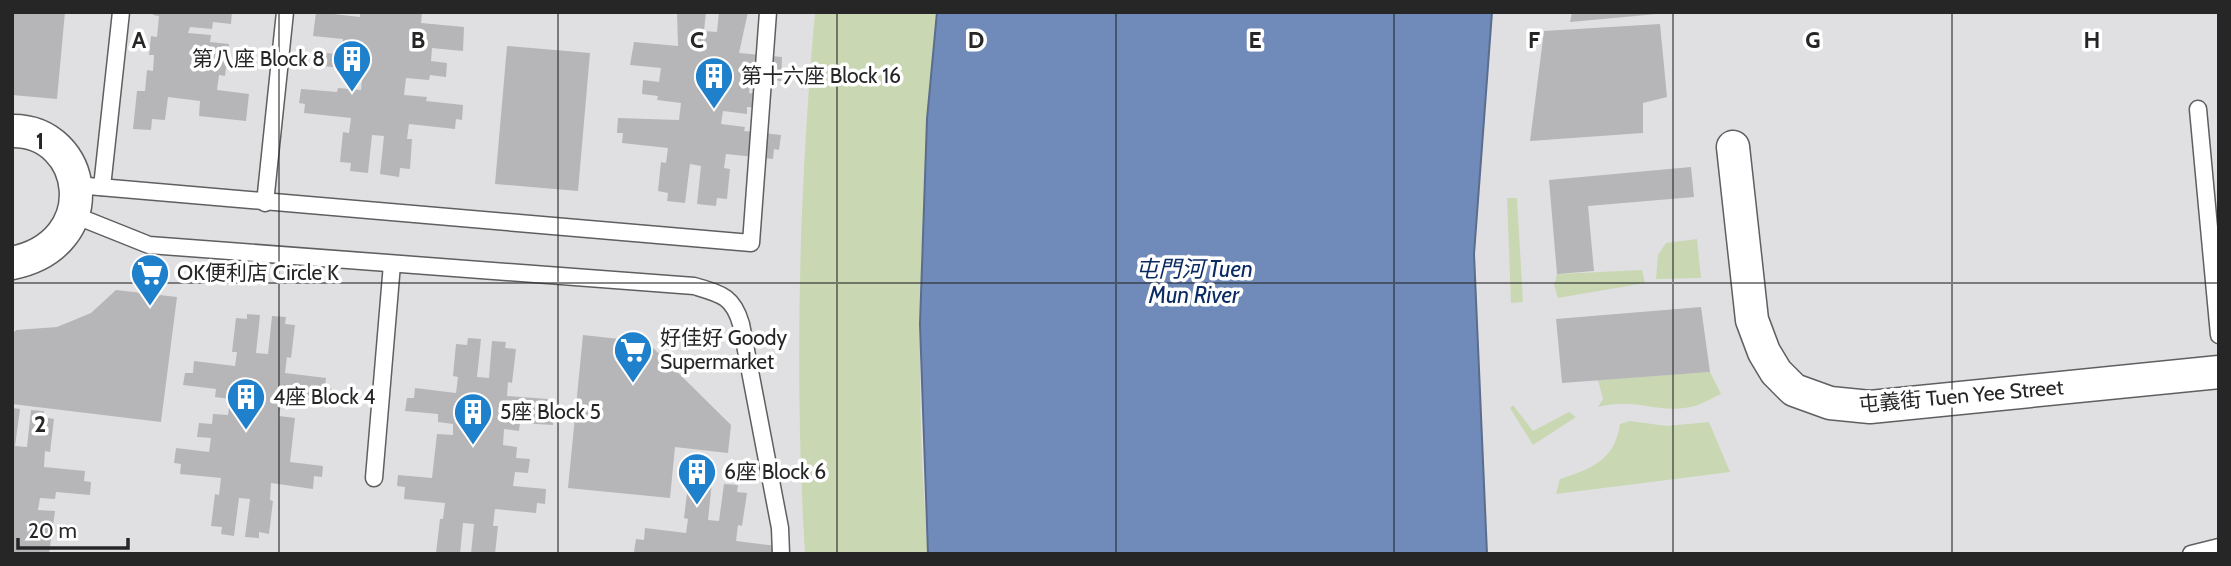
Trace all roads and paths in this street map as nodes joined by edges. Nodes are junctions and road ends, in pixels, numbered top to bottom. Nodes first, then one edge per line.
1 (121, 12) edge
2 (285, 12) edge
3 (768, 12) edge
4 (2198, 109) dead end
5 (12, 131) edge
6 (1733, 148) dead end
7 (84, 196) junction
8 (265, 203) junction
9 (12, 263) edge
10 (392, 264) junction
11 (2219, 335) edge
12 (2219, 372) edge
13 (374, 478) dead end
14 (2219, 547) edge
15 (781, 554) edge
16 (2191, 554) edge

1 - 7 lane
2 - 8 lane
3 - 8 lane
4 - 11 lane
5 - 7 street
6 - 12 street, 屯義街 Tuen Yee Street
7 - 8 lane
7 - 9 street
7 - 10 lane
10 - 13 lane
10 - 15 lane
14 - 16 lane

